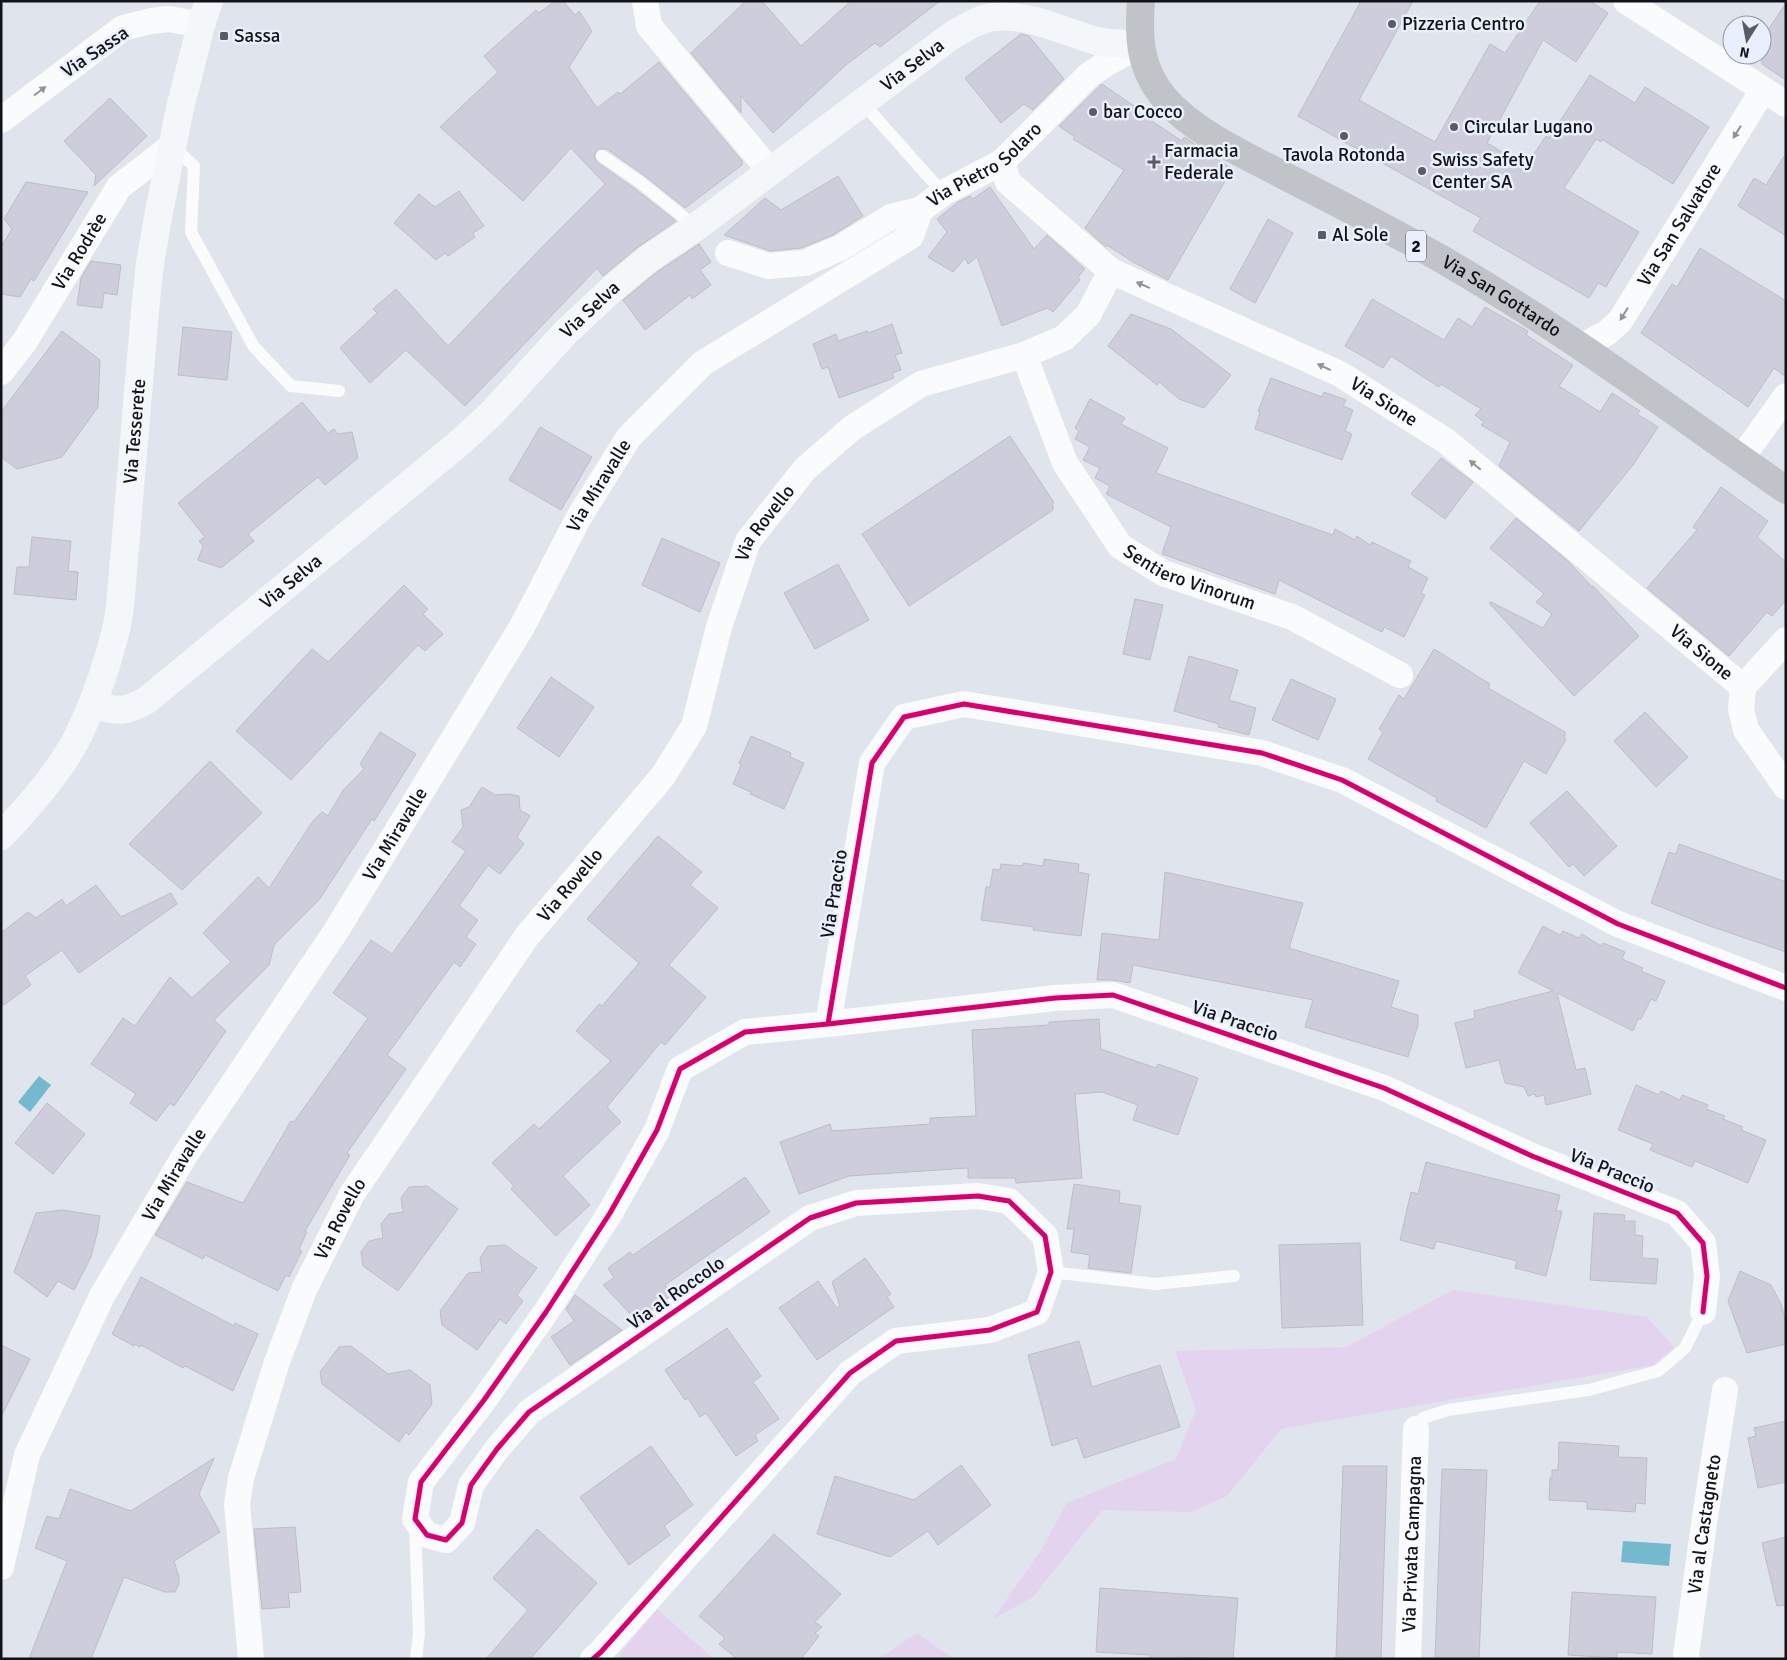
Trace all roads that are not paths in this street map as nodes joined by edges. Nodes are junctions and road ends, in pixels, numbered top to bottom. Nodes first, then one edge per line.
1 (645, 1) edge
2 (1141, 1) edge
3 (1626, 1) edge
4 (205, 13) edge
5 (1140, 45) junction
6 (1762, 90) junction
7 (861, 102) junction
8 (1786, 104) edge
9 (1, 120) edge
10 (172, 146) junction
11 (602, 156) dead end
12 (1002, 162) junction
13 (770, 171) junction
14 (943, 193) junction
15 (920, 210) junction
16 (696, 227) junction
17 (728, 253) dead end
18 (1111, 271) junction
19 (1582, 346) junction
20 (1024, 355) junction
21 (1, 372) edge
22 (339, 391) dead end
23 (1786, 396) edge
24 (1741, 459) junction
25 (1786, 490) edge
26 (1786, 640) edge
27 (1400, 675) dead end
28 (1744, 688) junction
29 (92, 704) junction
30 (1786, 787) edge
31 (1, 836) edge
32 (1786, 988) edge
33 (828, 1024) junction
34 (1051, 1272) junction
35 (1234, 1276) dead end
36 (1703, 1312) joint
37 (1725, 1390) dead end
38 (1416, 1429) joint
39 (415, 1519) junction
40 (1, 1567) edge
41 (250, 1659) edge
42 (416, 1659) edge
43 (593, 1659) edge
44 (1408, 1659) edge
45 (1687, 1659) edge

1 - 13 street
2 - 5 main road, Via San Gottardo / 2
3 - 6 street
9 -> 4 street, Via Sassa
4 - 10 street, Via Tesserete
5 - 7 street, Via Selva
5 - 12 street, Via Pietro Solaro
5 - 19 main road, Via San Gottardo / 2
6 - 8 street
6 -> 19 street, Via San Salvatore
7 - 13 street, Via Selva
7 - 14 lane
10 - 21 street, Via Rodrèe
10 - 22 lane
10 - 29 street, Via Tesserete
11 - 16 lane
12 - 14 street, Via Pietro Solaro
12 - 18 street, Via Sione
13 - 16 street, Via Selva
14 - 15 street, Via Pietro Solaro
15 - 17 street, Via Pietro Solaro
15 - 40 street, Via Miravalle
16 - 29 street, Via Selva
18 - 20 street, Via Rovello
28 -> 18 street, Via Sione
19 - 24 main road, Via San Gottardo / 2
20 - 27 street, Sentiero Vinorum
20 - 41 street, Via Rovello
23 - 24 street
24 - 25 main road, Via San Gottardo / 2
26 - 28 street
28 - 30 street
29 - 31 street, Via Tesserete
32 - 33 street, Via Praccio
33 - 36 street, Via Praccio
33 - 39 street
34 - 35 lane
34 - 39 street, Via al Roccolo
34 - 43 street
36 - 38 lane
37 - 45 street, Via al Castagneto
38 - 44 street, Via Privata Campagna
39 - 42 lane

